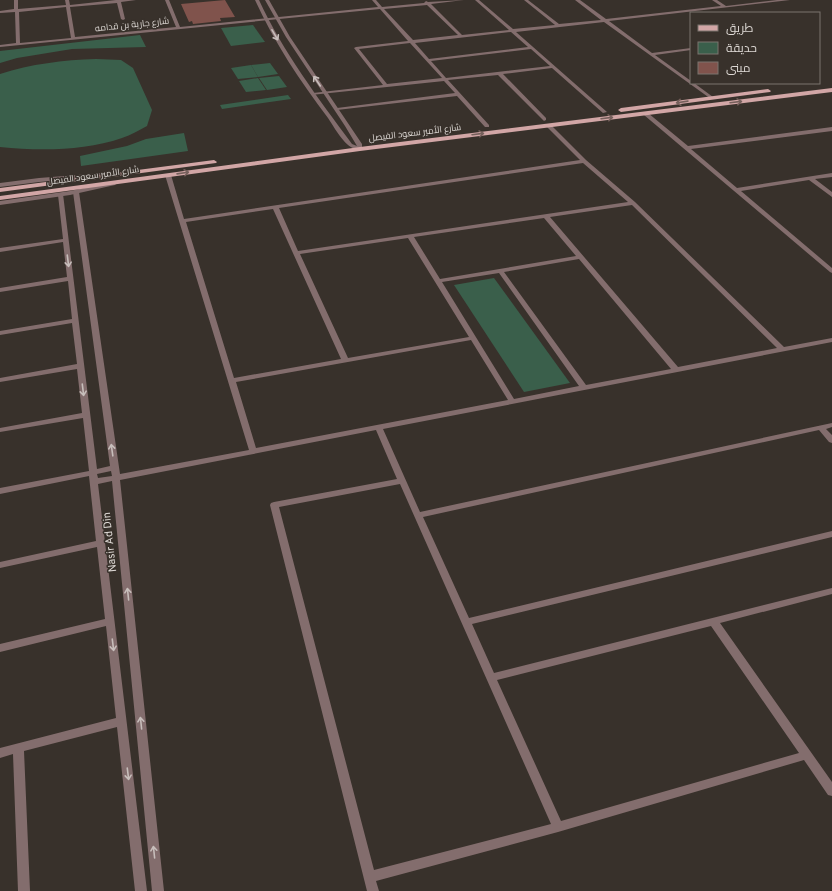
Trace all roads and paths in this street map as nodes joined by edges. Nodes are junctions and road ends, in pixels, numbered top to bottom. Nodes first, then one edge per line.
1 (16, 0) edge
2 (67, 0) edge
3 (134, 0) edge
4 (168, 0) edge
5 (257, 0) edge
6 (268, 0) edge
7 (374, 0) edge
8 (462, 0) edge
9 (477, 0) edge
10 (526, 0) edge
11 (577, 0) edge
12 (714, 0) edge
13 (784, 0) edge
14 (118, 1) edge
15 (426, 2) edge
16 (68, 6) junction
17 (725, 7) junction
18 (381, 8) junction
19 (16, 11) junction
20 (0, 12) edge
21 (123, 19) dead end
22 (277, 19) junction
23 (266, 20) junction
24 (604, 20) junction
25 (558, 25) junction
26 (178, 28) junction
27 (512, 30) junction
28 (461, 36) junction
29 (73, 39) junction
30 (411, 42) junction
31 (18, 44) junction
32 (0, 46) edge
33 (532, 48) junction
34 (690, 49) edge
35 (651, 54) junction
36 (428, 60) junction
37 (305, 63) junction
38 (294, 65) junction
39 (553, 67) junction
40 (499, 73) junction
41 (445, 79) junction
42 (690, 83) edge
43 (832, 83) edge
44 (692, 84) edge
45 (386, 86) junction
46 (832, 90) edge
47 (325, 93) junction
48 (313, 94) junction
49 (458, 94) junction
50 (711, 98) junction
51 (337, 109) junction
52 (605, 112) junction
53 (646, 114) junction
54 (544, 119) junction
55 (548, 125) junction
56 (487, 126) junction
57 (832, 129) edge
58 (350, 145) junction
59 (360, 146) junction
60 (687, 148) junction
61 (584, 161) junction
62 (120, 174) junction
63 (168, 175) junction
64 (832, 175) edge
65 (810, 178) junction
66 (127, 181) junction
67 (0, 185) edge
68 (0, 190) edge
69 (736, 190) junction
70 (76, 192) junction
71 (61, 195) junction
72 (832, 195) edge
73 (0, 198) edge
74 (0, 203) edge
75 (633, 203) junction
76 (276, 207) junction
77 (546, 216) junction
78 (182, 221) junction
79 (410, 236) junction
80 (66, 240) junction
81 (0, 250) edge
82 (296, 253) junction
83 (581, 257) junction
84 (500, 270) junction
85 (832, 271) edge
86 (70, 279) junction
87 (438, 281) junction
88 (0, 290) edge
89 (75, 320) junction
90 (0, 333) edge
91 (473, 338) junction
92 (832, 340) edge
93 (783, 350) junction
94 (345, 360) junction
95 (80, 366) junction
96 (676, 370) junction
97 (0, 380) edge
98 (231, 381) junction
99 (584, 388) junction
100 (512, 401) junction
101 (86, 415) junction
102 (832, 425) edge
103 (378, 427) junction
104 (821, 428) junction
105 (0, 430) edge
106 (832, 440) edge
107 (253, 451) junction
108 (115, 473) junction
109 (93, 477) junction
110 (402, 480) junction
111 (0, 491) edge
112 (418, 516) junction
113 (832, 534) edge
114 (101, 543) junction
115 (0, 565) edge
116 (832, 591) edge
117 (110, 621) junction
118 (714, 621) junction
119 (466, 622) junction
120 (0, 648) edge
121 (490, 678) junction
122 (121, 721) junction
123 (18, 748) junction
124 (0, 753) edge
125 (807, 755) junction
126 (832, 791) edge
127 (558, 827) junction
128 (369, 877) junction
129 (24, 891) edge
130 (141, 891) edge
131 (158, 891) edge
132 (373, 891) edge

1 - 19 street
2 - 16 street
3 - 14 street
4 - 26 street
5 - 23 street
6 - 22 street
7 - 18 street
8 - 15 street, شارع جارية بن قدامه
9 - 27 street
10 - 25 street
11 - 24 street
12 - 17 street
13 - 17 street
14 - 16 street
14 - 21 street
15 - 18 street, شارع جارية بن قدامه
15 - 28 street
16 - 19 street
16 - 29 street
17 - 24 street
18 - 22 street, شارع جارية بن قدامه
18 - 30 street
19 - 20 street
19 - 31 street
22 - 23 street, شارع جارية بن قدامه
22 - 37 street
23 - 26 street, شارع جارية بن قدامه
23 -> 38 street
24 - 25 street
24 - 35 street
25 - 27 street
26 - 29 street, شارع جارية بن قدامه
27 - 28 street
27 - 33 street
28 - 30 street
29 - 31 street, شارع جارية بن قدامه
30 - 36 street
30 - 45 street
31 - 32 street, شارع جارية بن قدامه
33 - 36 street
33 - 39 street
34 - 35 street
35 - 42 street
36 - 41 street
37 - 38 street
47 -> 37 street
38 - 48 street
39 - 40 street
39 - 52 street
40 - 41 street
40 - 54 street
41 - 45 street
41 - 49 street
43 - 50 main road, شارع الأمير سعود الفيصل
44 - 50 street
45 - 47 street
53 -> 46 main road, شارع الأمير سعود الفيصل
47 - 48 street
47 - 51 street
48 - 58 street
49 - 51 street
49 - 56 street
50 -> 52 main road, شارع الأمير سعود الفيصل
51 - 59 street
52 - 54 main road, شارع الأمير سعود الفيصل
55 -> 53 main road, شارع الأمير سعود الفيصل
53 - 60 street
54 - 56 main road, شارع الأمير سعود الفيصل
59 -> 55 main road, شارع الأمير سعود الفيصل
55 - 61 street
56 - 59 main road, شارع الأمير سعود الفيصل
57 - 60 street
58 - 59 main road, شارع الأمير سعود الفيصل
58 - 62 main road, شارع الأمير سعود الفيصل
63 -> 59 main road, شارع الأمير سعود الفيصل
60 - 69 street
61 - 75 street
61 - 76 street
62 - 67 street
62 - 68 main road, شارع الأمير سعود الفيصل
63 - 66 main road, شارع الأمير سعود الفيصل
63 - 78 street
64 - 65 street
65 - 69 street
65 - 72 street
66 - 70 street
66 - 73 main road, شارع الأمير سعود الفيصل
69 - 85 street
70 - 71 street
108 -> 70 street, Nasir Ad Din
71 - 74 street
71 - 80 street, Nasir Ad Din
75 - 77 street
75 - 93 street
76 - 78 street
76 - 82 street
77 - 79 street
77 - 83 street
78 - 98 street
79 - 82 street
79 - 87 street
80 - 81 street
80 -> 86 street, Nasir Ad Din
82 - 94 street
83 - 84 street
83 - 96 street
84 - 87 street
84 - 99 street
86 - 88 street
86 - 89 street, Nasir Ad Din
87 - 91 street
89 - 90 street
89 - 95 street, Nasir Ad Din
91 - 94 street
91 - 100 street
92 - 93 street
93 - 96 street
94 - 98 street
95 - 97 street
95 -> 101 street, Nasir Ad Din
96 - 99 street
98 - 107 street
99 - 100 street
100 - 103 street
101 - 105 street
101 - 109 street, Nasir Ad Din
102 - 104 street
103 - 107 street
103 - 110 street
104 - 106 street
104 - 112 street
107 - 108 street
108 - 109 street
131 -> 108 street, Nasir Ad Din
109 - 111 street
109 - 114 street, Nasir Ad Din
110 - 112 street
110 - 128 street
112 - 119 street
113 - 119 street
114 - 115 street
114 - 117 street, Nasir Ad Din
116 - 118 street
117 - 120 street
117 -> 122 street, Nasir Ad Din
118 - 121 street
118 - 125 street
119 - 121 street
121 - 127 street
122 - 123 street
122 -> 130 street, Nasir Ad Din
123 - 124 street
123 - 129 street
125 - 126 street
125 - 127 street
127 - 128 street
128 - 132 street

